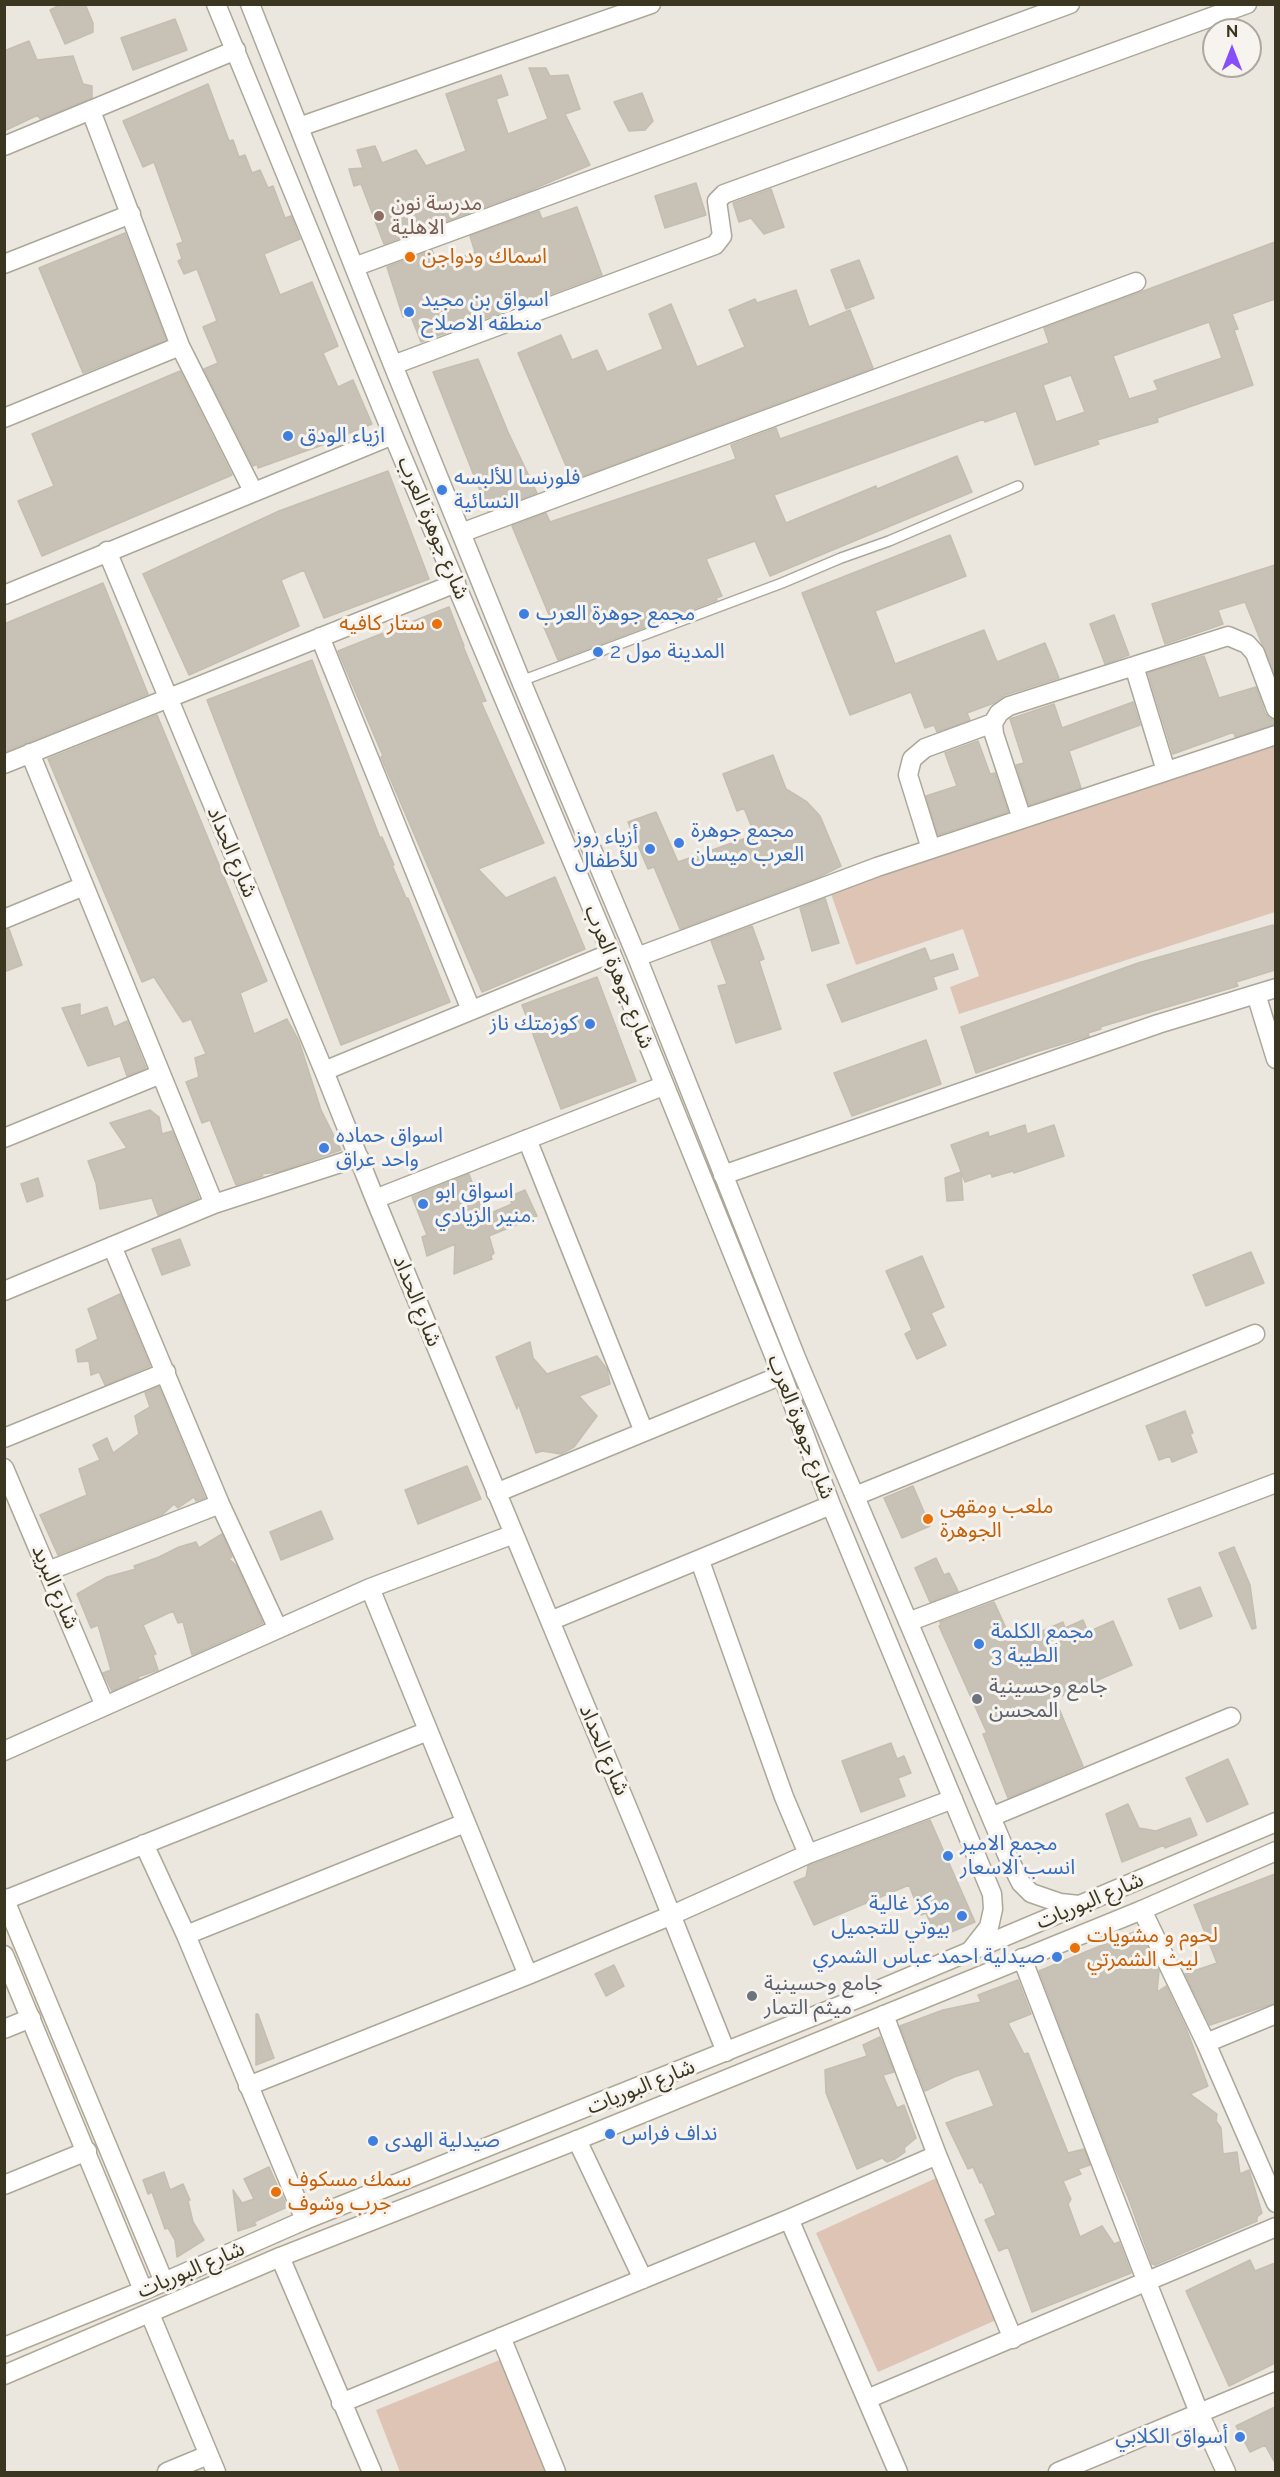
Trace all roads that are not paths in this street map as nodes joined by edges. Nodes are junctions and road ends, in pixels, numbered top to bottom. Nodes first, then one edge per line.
1 (216, 4) edge
2 (250, 4) edge
3 (651, 4) edge
4 (1070, 4) edge
5 (1247, 4) edge
6 (236, 50) junction
7 (91, 111) junction
8 (299, 127) junction
9 (4, 146) edge
10 (131, 214) junction
11 (4, 264) edge
12 (354, 267) junction
13 (1136, 282) dead end
14 (180, 346) junction
15 (393, 365) junction
16 (4, 418) edge
17 (393, 435) junction
18 (1018, 486) dead end
19 (253, 491) junction
20 (461, 533) junction
21 (107, 551) junction
22 (456, 583) junction
23 (4, 595) edge
24 (320, 637) junction
25 (1134, 666) junction
26 (521, 681) junction
27 (168, 698) junction
28 (1275, 708) edge
29 (993, 723) junction
30 (1275, 735) edge
31 (30, 753) junction
32 (4, 764) edge
33 (1166, 771) junction
34 (1022, 819) junction
35 (931, 849) junction
36 (84, 886) junction
37 (4, 919) edge
38 (611, 953) junction
39 (637, 957) junction
40 (1275, 988) edge
41 (1256, 994) junction
42 (471, 1010) junction
43 (1275, 1059) edge
44 (324, 1071) junction
45 (161, 1074) junction
46 (663, 1086) junction
47 (4, 1138) edge
48 (527, 1139) junction
49 (358, 1157) junction
50 (723, 1175) junction
51 (375, 1199) junction
52 (214, 1204) junction
53 (112, 1246) junction
54 (4, 1291) edge
55 (1255, 1334) dead end
56 (166, 1372) junction
57 (782, 1375) junction
58 (644, 1432) junction
59 (4, 1438) edge
60 (4, 1468) edge
61 (1275, 1483) edge
62 (496, 1493) junction
63 (855, 1496) junction
64 (220, 1504) junction
65 (831, 1505) junction
66 (514, 1534) junction
67 (700, 1561) junction
68 (48, 1571) junction
69 (370, 1588) junction
70 (550, 1621) junction
71 (908, 1622) junction
72 (278, 1629) junction
73 (105, 1706) junction
74 (1231, 1717) dead end
75 (428, 1731) junction
76 (4, 1751) edge
77 (953, 1799) junction
78 (991, 1817) junction
79 (465, 1823) junction
80 (1273, 1824) edge
81 (144, 1844) junction
82 (1275, 1851) edge
83 (808, 1854) junction
84 (5, 1899) edge
85 (1079, 1905) junction
86 (1142, 1910) junction
87 (672, 1915) junction
88 (186, 1935) junction
89 (971, 1950) junction
90 (4, 1955) edge
91 (1022, 1958) junction
92 (528, 1975) junction
93 (1275, 2014) edge
94 (884, 2015) junction
95 (31, 2018) junction
96 (4, 2029) edge
97 (1206, 2043) junction
98 (726, 2052) junction
99 (248, 2086) junction
100 (566, 2117) junction
101 (519, 2135) junction
102 (577, 2140) junction
103 (87, 2151) junction
104 (937, 2155) junction
105 (529, 2159) junction
106 (4, 2185) edge
107 (1275, 2203) edge
108 (789, 2219) junction
109 (305, 2220) junction
110 (1275, 2227) edge
111 (280, 2257) junction
112 (643, 2279) junction
113 (1146, 2280) junction
114 (164, 2282) junction
115 (143, 2290) junction
116 (150, 2314) junction
117 (501, 2337) junction
118 (1013, 2339) junction
119 (4, 2347) edge
120 (4, 2375) edge
121 (1275, 2381) edge
122 (867, 2399) junction
123 (341, 2403) junction
124 (1200, 2415) junction
125 (208, 2455) junction
126 (167, 2472) edge
127 (216, 2472) edge
128 (372, 2472) edge
129 (556, 2472) edge
130 (898, 2472) edge
131 (1058, 2472) edge
132 (1226, 2472) edge

1 - 6 street, شارع جوهرة العرب
2 - 8 street, شارع جوهرة العرب
3 - 8 street
4 - 12 street
5 - 15 street
6 - 7 street
6 - 17 street, شارع جوهرة العرب
7 - 9 street
7 - 10 street
8 - 12 street, شارع جوهرة العرب
10 - 11 street
10 - 14 street
12 - 15 street, شارع جوهرة العرب
13 - 20 street
14 - 16 street
14 - 19 street
15 - 20 street, شارع جوهرة العرب
17 - 19 street
17 - 22 street, شارع جوهرة العرب
18 - 26 lane
19 - 21 street
20 - 26 street, شارع جوهرة العرب
21 - 23 street
21 - 27 street, شارع الحداد
22 - 24 street
22 - 38 street, شارع جوهرة العرب
24 - 27 street
24 - 42 street
25 - 28 street
25 - 29 street
25 - 33 street
26 - 39 street, شارع جوهرة العرب
27 - 31 street
27 - 44 street, شارع الحداد
29 - 34 street
29 - 35 street
30 - 33 street
31 - 32 street
31 - 36 street
33 - 34 street
34 - 35 street
35 - 39 street
36 - 37 street
36 - 45 street
38 - 42 street
38 - 46 street, شارع جوهرة العرب
39 - 50 street, شارع جوهرة العرب
40 - 41 street
41 - 43 street
41 - 50 street
42 - 44 street
44 - 49 street, شارع الحداد
45 - 47 street
45 - 52 street
46 - 48 street
46 - 57 street, شارع جوهرة العرب
48 - 51 street
48 - 58 street
49 - 51 street, شارع الحداد
49 - 52 street
50 - 63 street, شارع جوهرة العرب
51 - 62 street, شارع الحداد
52 - 53 street
53 - 54 street
53 - 56 street
55 - 63 street
56 - 59 street
56 - 64 street
57 - 58 street
57 - 65 street, شارع جوهرة العرب
58 - 62 street
60 - 68 street, شارع البريد
61 - 71 street
62 - 66 street, شارع الحداد
63 - 71 street, شارع جوهرة العرب
64 - 68 street
64 - 72 street
65 - 67 street
65 - 77 street, شارع جوهرة العرب
66 - 69 street
66 - 70 street, شارع الحداد
67 - 70 street
67 - 83 street
68 - 73 street, شارع البريد
69 - 72 street
69 - 75 street
70 - 87 street, شارع الحداد
71 - 78 street, شارع جوهرة العرب
72 - 73 street
73 - 76 street
74 - 78 street
75 - 79 street
75 - 81 street
77 - 83 street
77 - 89 street, شارع جوهرة العرب
78 - 85 street, شارع جوهرة العرب
79 - 88 street
79 - 92 street
80 - 85 street, شارع البوريات
81 - 84 street
81 - 88 street
82 - 86 street, شارع البوريات
83 - 87 street
84 - 114 street
85 - 89 street, شارع البوريات
86 - 91 street, شارع البوريات
86 - 97 street
87 - 92 street
87 - 98 street, شارع الحداد
88 - 99 street
89 - 98 street, شارع البوريات
90 - 95 street
91 - 94 street, شارع البوريات
91 - 113 street
92 - 99 street
93 - 97 street
94 - 102 street, شارع البوريات
94 - 104 street
95 - 96 street
95 - 103 street
97 - 107 street
98 - 100 street, شارع البوريات
99 - 109 street
100 - 101 street, شارع البوريات
100 - 102 street
101 - 105 street
101 - 109 street, شارع البوريات
102 - 105 street, شارع البوريات
102 - 112 street
103 - 106 street
103 - 115 street
104 - 108 street
104 - 118 street
105 - 111 street, شارع البوريات
108 - 112 street
108 - 122 street
109 - 114 street, شارع البوريات
110 - 113 street
111 - 116 street, شارع البوريات
111 - 123 street
112 - 117 street
113 - 118 street
113 - 124 street
114 - 115 street, شارع البوريات
115 - 119 street, شارع البوريات
116 - 120 street, شارع البوريات
116 - 125 street
117 - 123 street
117 - 129 street
118 - 122 street
121 - 124 street
122 - 130 street
123 - 128 street
124 - 131 street
124 - 132 street
125 - 126 street
125 - 127 street

